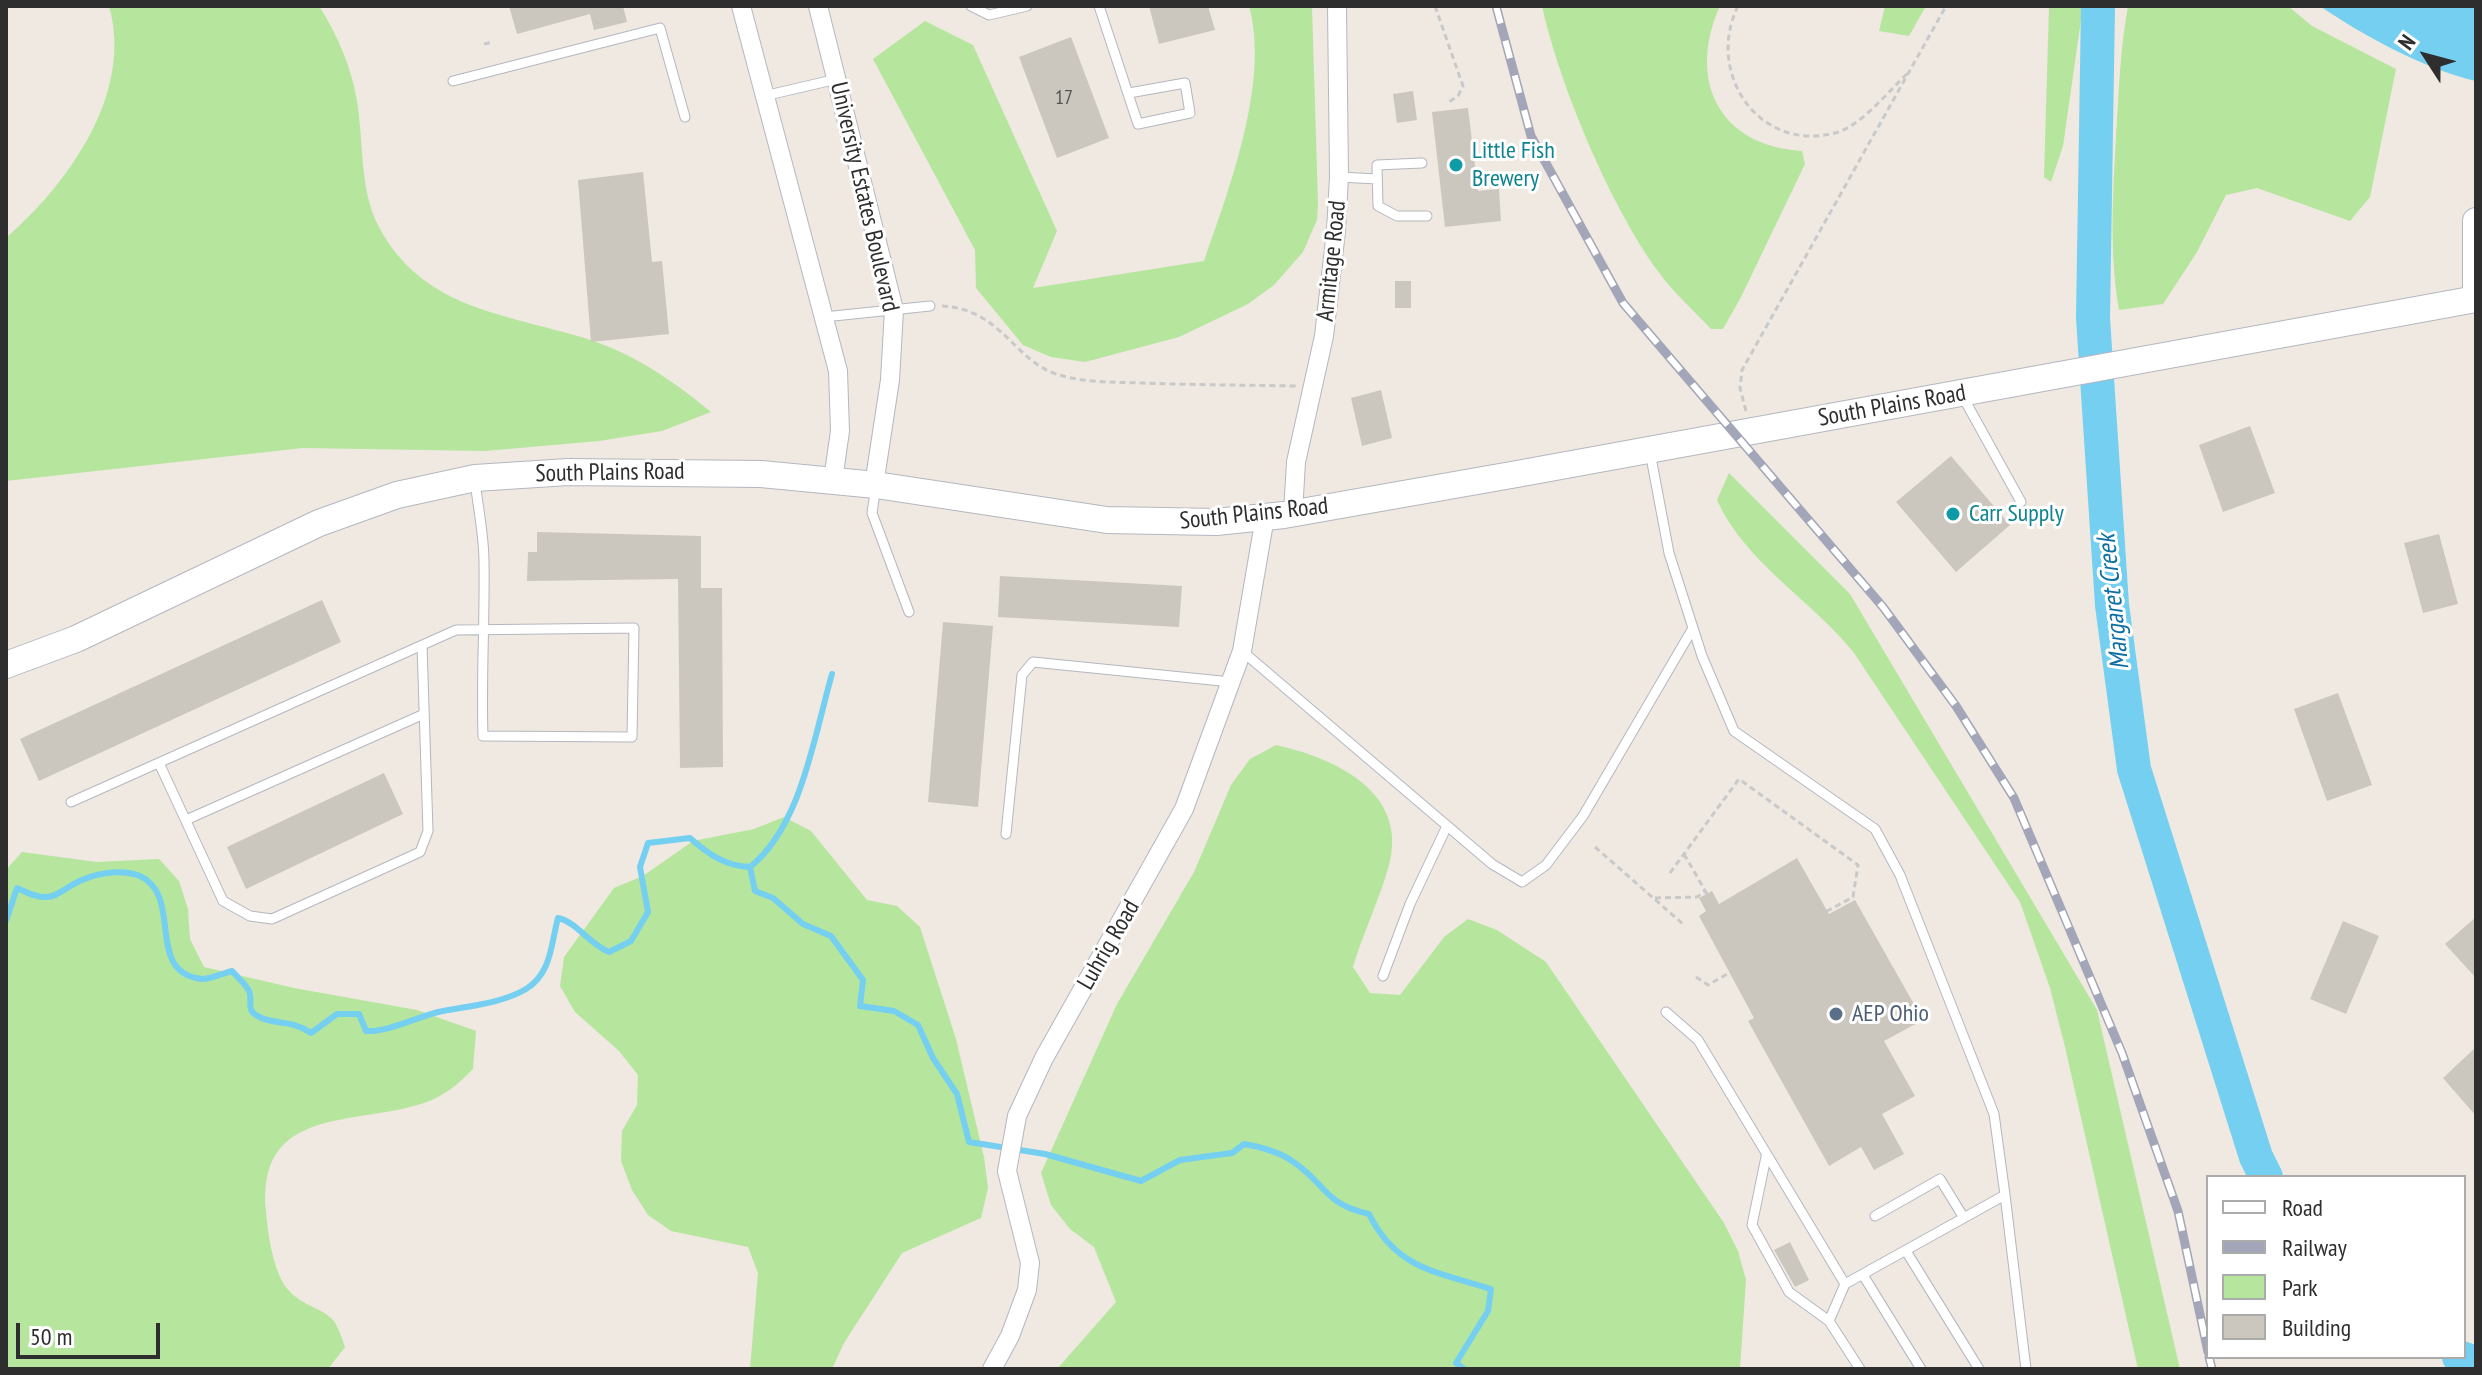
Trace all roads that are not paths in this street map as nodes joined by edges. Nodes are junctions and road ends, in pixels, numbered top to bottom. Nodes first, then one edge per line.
1 (741, 6) edge
2 (818, 6) edge
3 (971, 6) edge
4 (1027, 6) edge
5 (1099, 6) edge
6 (1337, 6) edge
7 (837, 79) junction
8 (453, 81) dead end
9 (1129, 93) junction
10 (764, 96) junction
11 (685, 117) dead end
12 (1422, 163) dead end
13 (1339, 177) junction
14 (1377, 179) junction
15 (1427, 216) dead end
16 (2476, 221) edge
17 (2476, 296) edge
18 (930, 306) road end
19 (894, 310) junction
20 (824, 317) junction
21 (1961, 394) junction
22 (1649, 448) junction
23 (475, 478) junction
24 (833, 480) junction
25 (875, 485) junction
26 (2021, 502) dead end
27 (1293, 513) junction
28 (1265, 517) junction
29 (909, 612) dead end
30 (482, 627) junction
31 (1693, 628) junction
32 (422, 645) junction
33 (1242, 651) junction
34 (6, 665) edge
35 (1231, 682) junction
36 (424, 714) junction
37 (159, 763) junction
38 (71, 802) dead end
39 (186, 820) junction
40 (1447, 826) junction
41 (1006, 834) dead end
42 (1383, 976) dead end
43 (1666, 1012) dead end
44 (1766, 1157) junction
45 (2005, 1195) junction
46 (1875, 1216) dead end
47 (1964, 1218) junction
48 (1906, 1251) junction
49 (1863, 1275) junction
50 (1845, 1284) junction
51 (1829, 1321) junction
52 (992, 1369) edge
53 (1860, 1369) edge
54 (1921, 1369) edge
55 (1979, 1369) edge
56 (2026, 1369) edge

1 - 10 street
2 - 7 street, University Estates Boulevard
3 - 4 lane
5 - 9 lane
6 - 13 street, Armitage Road
7 - 10 lane
7 - 19 street, University Estates Boulevard
8 - 11 lane
9 - 9 lane
10 - 20 street
12 - 14 lane
13 - 14 lane
13 - 27 street, Armitage Road
14 - 15 lane
16 - 17 main road
17 - 21 main road, South Plains Road
18 - 19 lane
19 - 20 lane
19 - 25 street, University Estates Boulevard
20 - 24 street
21 - 22 main road, South Plains Road
21 - 26 lane
22 - 27 main road, South Plains Road
22 - 31 lane
23 - 24 main road, South Plains Road
23 - 30 lane
23 - 34 main road, South Plains Road
24 - 25 main road, South Plains Road
25 - 28 main road, South Plains Road
25 - 29 lane
27 - 28 main road, South Plains Road
28 - 33 street, Luhrig Road
30 - 30 lane
30 - 32 lane
31 - 40 lane
31 - 45 lane
32 - 36 lane
32 - 37 lane
33 - 35 street, Luhrig Road
33 - 40 lane
35 - 41 lane
35 - 52 street, Luhrig Road
36 - 39 lane
36 - 39 lane
37 - 38 lane
37 - 39 lane
40 - 42 lane
43 - 44 lane
44 - 50 lane
44 - 51 lane
45 - 47 lane
45 - 56 lane
46 - 47 lane
47 - 48 lane
48 - 49 lane
48 - 55 lane
49 - 50 lane
49 - 54 lane
50 - 51 lane
51 - 53 lane

